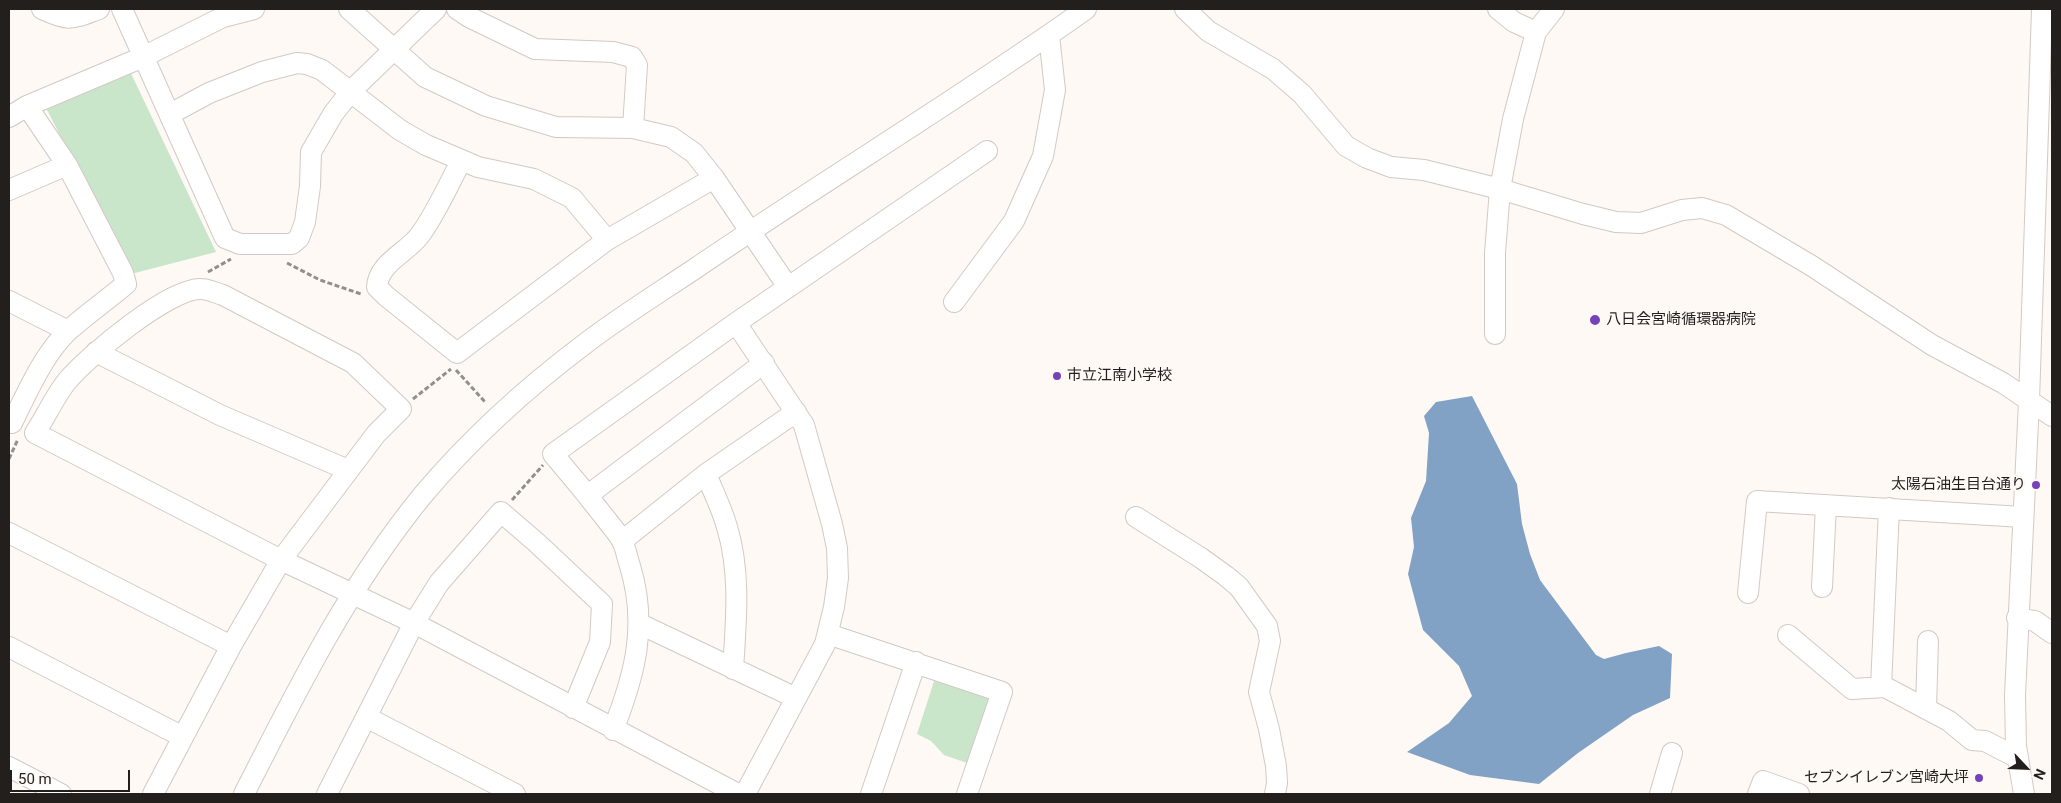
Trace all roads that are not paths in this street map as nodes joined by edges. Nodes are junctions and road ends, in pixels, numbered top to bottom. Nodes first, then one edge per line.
1 (42, 9) edge
2 (100, 9) edge
3 (122, 9) edge
4 (254, 9) edge
5 (349, 9) edge
6 (436, 9) edge
7 (457, 9) edge
8 (1086, 9) edge
9 (1185, 9) edge
10 (1498, 9) edge
11 (1554, 9) edge
12 (2042, 9) edge
13 (1536, 32) junction
14 (1050, 35) junction
15 (395, 50) junction
16 (143, 57) junction
17 (351, 91) junction
18 (27, 106) junction
19 (170, 114) junction
20 (9, 117) edge
21 (633, 128) junction
22 (2045, 136) edge
23 (987, 151) dead end
24 (461, 161) junction
25 (67, 165) junction
26 (714, 178) junction
27 (1500, 189) junction
28 (9, 190) edge
29 (750, 231) junction
30 (608, 240) junction
31 (788, 287) junction
32 (9, 301) edge
33 (954, 302) dead end
34 (736, 323) junction
35 (68, 331) junction
36 (1494, 334) dead end
37 (96, 352) junction
38 (764, 364) junction
39 (2029, 401) junction
40 (796, 412) junction
41 (2052, 416) edge
42 (14, 427) edge
43 (348, 470) junction
44 (706, 474) junction
45 (588, 495) junction
46 (1826, 505) junction
47 (1889, 508) junction
48 (2022, 517) junction
49 (1136, 518) dead end
50 (9, 533) edge
51 (622, 541) junction
52 (281, 560) junction
53 (1822, 587) dead end
54 (352, 592) junction
55 (1748, 593) dead end
56 (2017, 618) junction
57 (414, 623) junction
58 (640, 624) junction
59 (2052, 633) edge
60 (828, 634) junction
61 (1788, 636) dead end
62 (1928, 641) dead end
63 (231, 646) junction
64 (9, 647) edge
65 (916, 662) junction
66 (732, 669) junction
67 (1881, 687) junction
68 (796, 698) junction
69 (573, 708) junction
70 (1926, 709) junction
71 (366, 717) junction
72 (613, 730) junction
73 (183, 737) junction
74 (1672, 753) dead end
75 (2018, 758) junction
76 (9, 766) edge
77 (61, 794) edge
78 (153, 794) edge
79 (244, 794) edge
80 (327, 794) edge
81 (514, 794) edge
82 (738, 794) edge
83 (745, 794) edge
84 (871, 794) edge
85 (967, 794) edge
86 (1276, 794) edge
87 (1660, 794) edge
88 (1758, 794) edge
89 (1799, 794) edge
90 (2024, 794) edge

1 - 2 street
3 - 16 street
4 - 16 street
5 - 15 street
6 - 15 street
7 - 21 street
8 - 14 street
9 - 27 street
10 - 13 street
11 - 13 street
12 - 22 street
13 - 27 street
14 - 29 street
14 - 33 street
15 - 17 street
15 - 21 street
16 - 18 street
16 - 19 street
17 - 19 street
17 - 19 street
17 - 24 street
18 - 20 street
18 - 25 street
21 - 26 street
22 - 39 street
23 - 31 street
24 - 30 street
24 - 30 street
25 - 28 street
25 - 35 street
26 - 29 street
26 - 30 street
27 - 36 street
27 - 39 street
29 - 31 street
29 - 54 street
31 - 34 street
32 - 35 street
34 - 38 street
34 - 45 street
35 - 42 street
37 - 43 street
37 - 43 street
37 - 52 street
38 - 40 street
38 - 45 street
39 - 41 street
39 - 48 street
40 - 44 street
40 - 60 street
43 - 52 street
44 - 51 street
44 - 66 street
45 - 51 street
46 - 47 street
46 - 53 street
46 - 55 street
47 - 48 street
47 - 67 street
48 - 56 street
49 - 86 street
50 - 63 street
51 - 58 street
52 - 54 street
52 - 63 street
54 - 57 street
54 - 79 street
56 - 59 street
56 - 75 street
57 - 69 street
57 - 69 street
57 - 71 street
58 - 66 street
58 - 72 street
60 - 65 street
60 - 68 street
61 - 67 street
62 - 70 street
63 - 73 street
64 - 73 street
65 - 84 street
65 - 85 street
66 - 68 street
67 - 70 street
68 - 83 street
69 - 72 street
70 - 75 street
71 - 80 street
71 - 81 street
72 - 82 street
73 - 78 street
74 - 87 street
75 - 90 street
76 - 77 street
88 - 89 street

